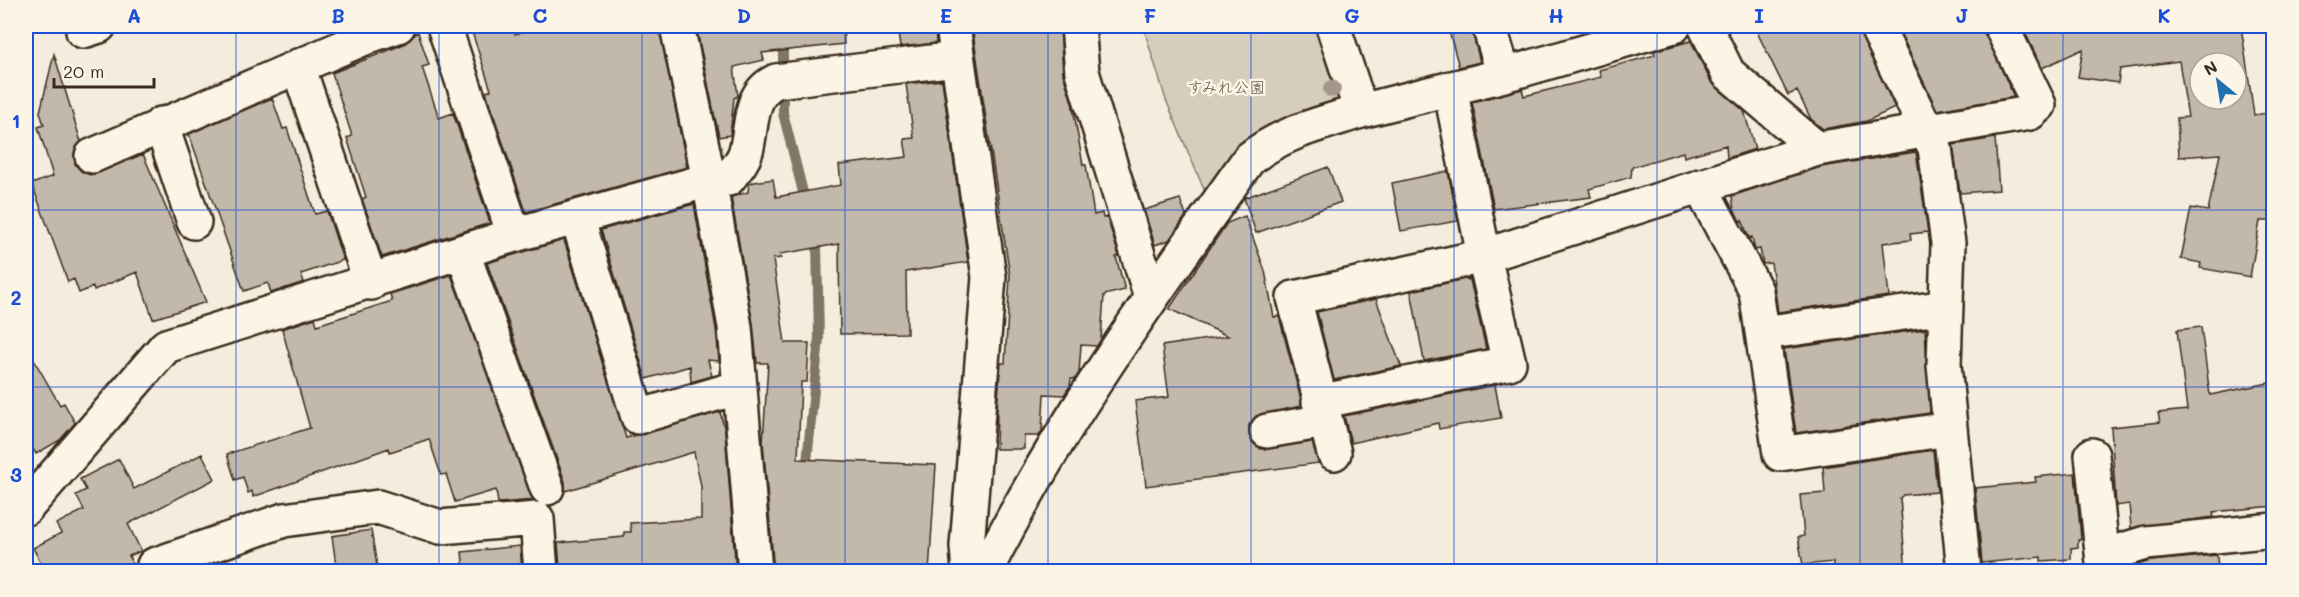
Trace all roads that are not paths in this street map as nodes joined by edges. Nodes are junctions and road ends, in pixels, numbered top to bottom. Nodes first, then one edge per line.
1 (398, 26) edge
2 (444, 26) edge
3 (676, 26) edge
4 (953, 26) edge
5 (1078, 26) edge
6 (1333, 26) edge
7 (1489, 26) edge
8 (1674, 26) edge
9 (1705, 26) edge
10 (1876, 26) edge
11 (2001, 26) edge
12 (956, 59) junction
13 (298, 66) junction
14 (1504, 75) junction
15 (1450, 88) junction
16 (1361, 111) junction
17 (161, 124) junction
18 (1926, 132) junction
19 (1816, 149) junction
20 (92, 156) dead end
21 (709, 180) junction
22 (1700, 186) junction
23 (577, 217) junction
24 (194, 222) dead end
25 (514, 236) junction
26 (463, 253) junction
27 (1484, 256) junction
28 (371, 283) junction
29 (1152, 297) junction
30 (1946, 306) junction
31 (1763, 333) junction
32 (740, 387) junction
33 (1322, 411) junction
34 (1950, 429) junction
35 (1267, 430) dead end
36 (1334, 453) dead end
37 (2092, 454) dead end
38 (547, 488) dead end
39 (26, 508) edge
40 (2274, 530) edge
41 (2103, 564) edge
42 (155, 568) edge
43 (541, 572) edge
44 (755, 572) edge
45 (969, 572) edge
46 (985, 572) edge
47 (1964, 572) edge

1 - 13 street
2 - 25 street
3 - 21 street
4 - 12 street
5 - 29 street
6 - 16 street
7 - 14 street
8 - 14 street
9 - 19 street
10 - 18 street
11 - 18 street
12 - 21 street
12 - 45 street
13 - 17 street
13 - 28 street
14 - 15 street
15 - 16 street
15 - 27 street
16 - 29 street
17 - 20 street
17 - 24 street
18 - 19 street
18 - 30 street
19 - 22 street
21 - 23 street
21 - 32 street
22 - 27 street
22 - 31 street
23 - 25 street
23 - 32 street
25 - 26 street
26 - 28 street
26 - 38 street
27 - 33 street
27 - 33 street
28 - 39 street
29 - 46 street
30 - 31 street
30 - 34 street
31 - 34 street
32 - 44 street
33 - 35 street
33 - 36 street
34 - 47 street
37 - 41 street
40 - 41 street
42 - 43 street

